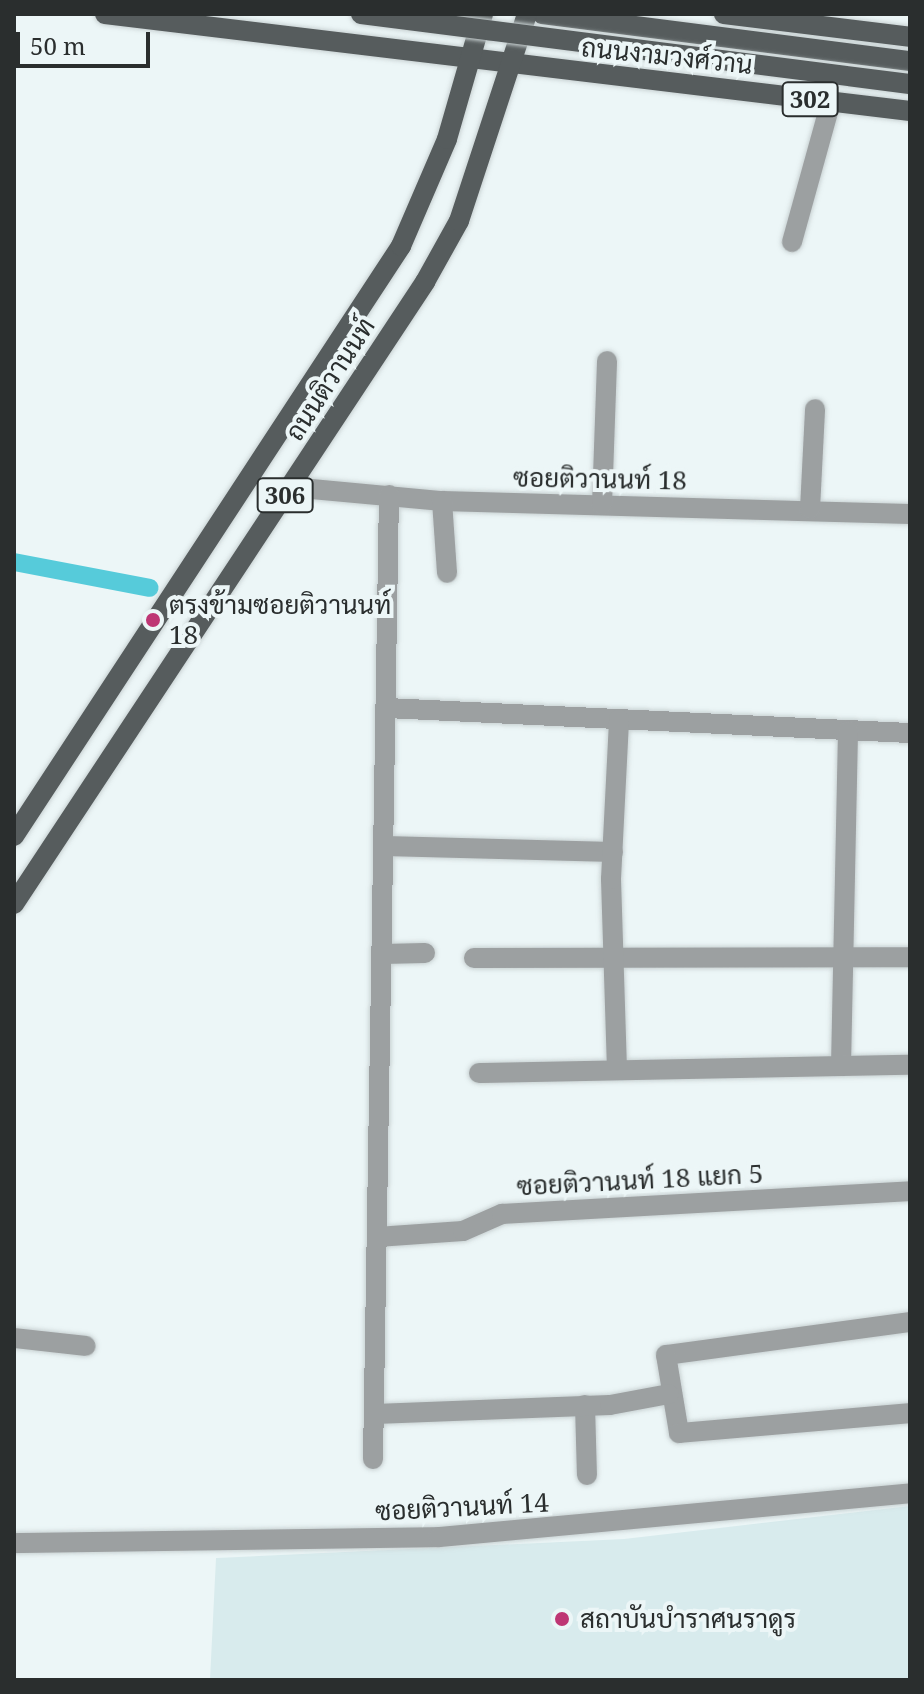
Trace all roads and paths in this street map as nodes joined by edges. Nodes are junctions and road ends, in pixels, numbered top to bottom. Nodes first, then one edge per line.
1 (105, 14) edge
2 (361, 14) edge
3 (454, 14) edge
4 (724, 14) edge
5 (528, 15) edge
6 (134, 16) edge
7 (483, 20) edge
8 (910, 37) edge
9 (516, 58) junction
10 (473, 61) junction
11 (910, 61) edge
12 (910, 84) edge
13 (710, 87) junction
14 (831, 101) junction
15 (910, 111) edge
16 (792, 242) dead end
17 (607, 361) dead end
18 (815, 409) dead end
19 (290, 487) junction
20 (389, 495) junction
21 (442, 501) junction
22 (602, 505) junction
23 (810, 509) junction
24 (910, 514) edge
25 (447, 573) dead end
26 (387, 708) junction
27 (619, 719) junction
28 (848, 731) junction
29 (910, 733) edge
30 (14, 836) edge
31 (385, 846) junction
32 (613, 852) junction
33 (14, 904) edge
34 (425, 953) dead end
35 (383, 954) junction
36 (843, 957) junction
37 (910, 957) edge
38 (474, 958) dead end
39 (614, 958) junction
40 (910, 1065) edge
41 (841, 1066) junction
42 (617, 1070) junction
43 (479, 1073) dead end
44 (910, 1191) edge
45 (377, 1237) junction
46 (910, 1322) edge
47 (14, 1338) edge
48 (86, 1346) dead end
49 (669, 1394) junction
50 (585, 1405) junction
51 (910, 1413) edge
52 (375, 1414) junction
53 (373, 1459) dead end
54 (587, 1475) dead end
55 (910, 1493) edge
56 (14, 1543) edge

1 - 6 main road, 302
2 - 12 main road, bridge
3 - 7 main road
4 - 8 main road, ถนนงามวงศ์วาน
5 - 9 main road, ถนนติวานนท์ / 306
5 - 11 main road
5 - 13 main road
6 - 10 main road, 302
7 - 9 main road
7 - 10 main road, ถนนติวานนท์ / 306
9 - 10 main road, 302
9 - 13 main road, ถนนงามวงศ์วาน / 302
9 - 19 main road, ถนนติวานนท์ / 306
10 - 30 main road, ถนนติวานนท์ / 306
13 - 14 main road, ถนนงามวงศ์วาน / 302
14 - 15 main road, ถนนงามวงศ์วาน / 302
14 - 16 street
17 - 22 street
18 - 23 street
19 - 20 street, ซอยติวานนท์ 18
19 - 33 main road, ถนนติวานนท์ / 306
20 - 21 street, ซอยติวานนท์ 18
20 - 26 street
21 - 22 street, ซอยติวานนท์ 18
21 - 25 street
22 - 23 street, ซอยติวานนท์ 18
23 - 24 street, ซอยติวานนท์ 18
26 - 27 street
26 - 31 street
27 - 28 street
27 - 32 street
28 - 29 street
28 - 36 street
31 - 32 street
31 - 35 street
32 - 39 street
34 - 35 street
35 - 45 street
36 - 37 street
36 - 39 street
36 - 41 street
38 - 39 street
39 - 42 street
40 - 41 street
41 - 42 street
42 - 43 street
44 - 45 street, ซอยติวานนท์ 18 แยก 5
45 - 52 street
46 - 49 street
47 - 48 street
49 - 50 street
49 - 51 street
50 - 52 street
50 - 54 street
52 - 53 street
55 - 56 street, ซอยติวานนท์ 14

